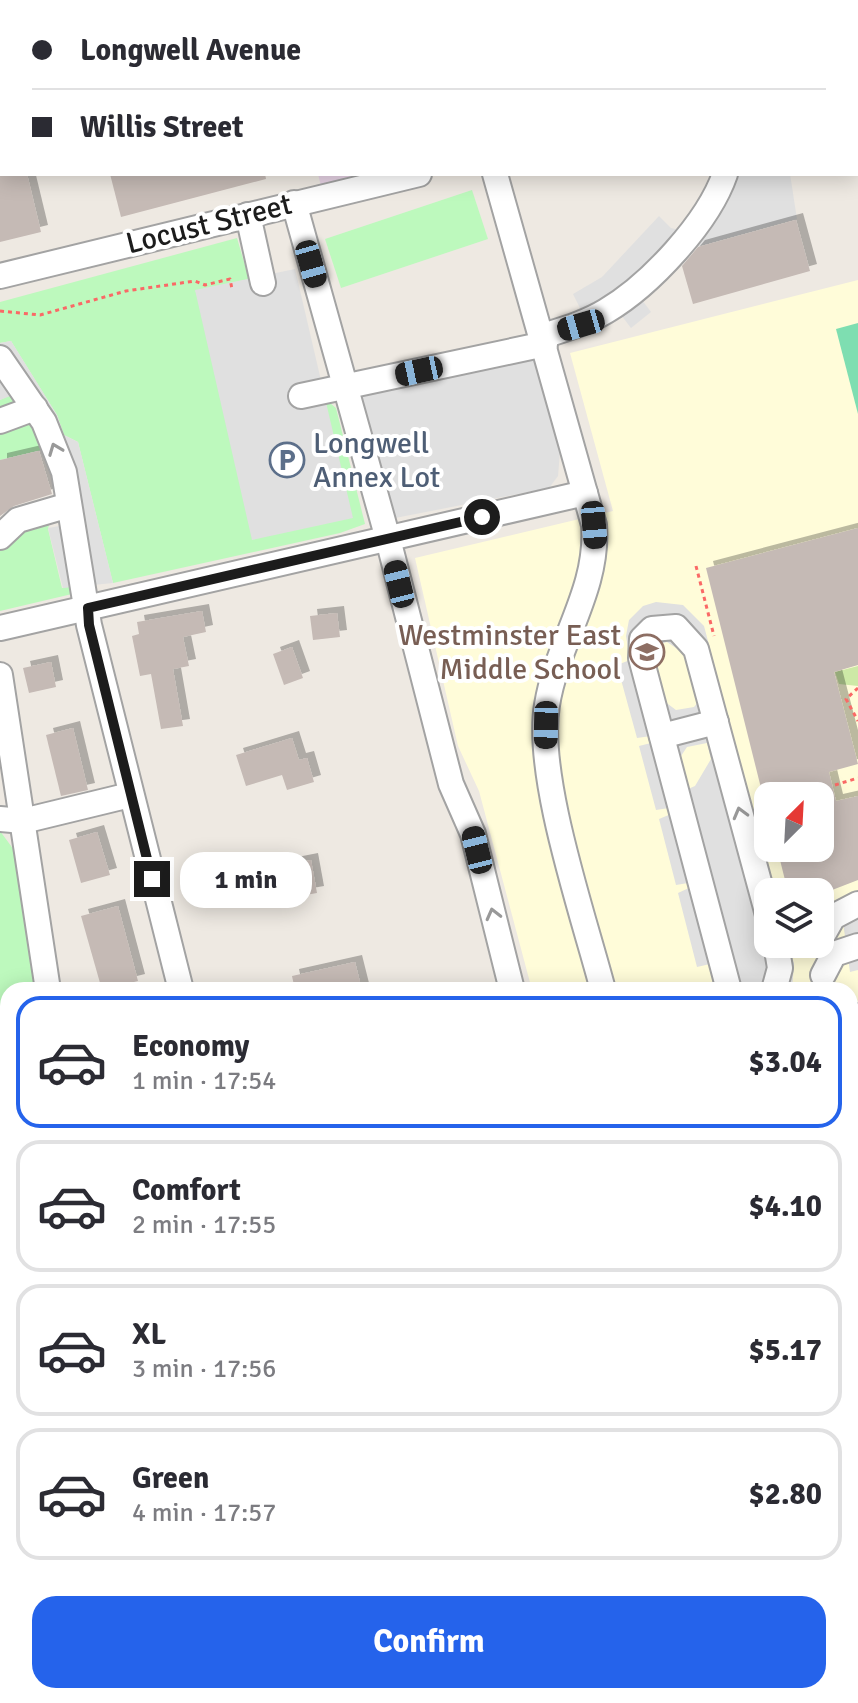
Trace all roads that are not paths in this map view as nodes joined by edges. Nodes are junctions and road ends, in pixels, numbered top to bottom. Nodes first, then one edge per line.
1 (496, 176) edge
2 (724, 176) edge
3 (380, 178) edge
4 (294, 203) junction
5 (248, 215) junction
6 (0, 276) edge
7 (263, 283) dead end
8 (544, 340) junction
9 (0, 358) edge
10 (345, 387) junction
11 (301, 396) dead end
12 (35, 408) junction
13 (0, 421) edge
14 (585, 493) junction
15 (69, 505) junction
16 (0, 537) edge
17 (388, 539) junction
18 (88, 608) junction
19 (0, 628) edge
20 (0, 675) edge
21 (716, 722) junction
22 (662, 736) junction
23 (130, 795) junction
24 (11, 820) edge
25 (758, 878) edge
26 (858, 904) edge
27 (834, 916) edge
28 (852, 947) edge
29 (778, 958) edge
30 (822, 958) edge
31 (46, 982) edge
32 (179, 982) edge
33 (510, 982) edge
34 (601, 982) edge
35 (727, 982) edge
36 (776, 982) edge
37 (825, 982) edge

1 - 8 street
2 - 8 street
3 - 4 street, Locust Street
4 - 5 street, Locust Street
4 - 10 street
5 - 6 street, Locust Street
5 - 7 street
8 - 10 street
8 - 14 street
9 - 12 street
10 - 11 street
10 - 17 street
12 - 13 street
15 -> 12 street
14 - 17 street
14 - 34 street
15 - 16 street
15 - 18 street
17 - 18 street
33 -> 17 street
18 - 19 street
18 - 23 street
20 - 24 street
21 - 22 street
21 - 22 street
25 -> 21 street
22 - 35 street
23 - 24 street
23 - 32 street
24 - 31 street
26 - 27 street
28 - 37 street
29 - 36 street
30 - 37 street

